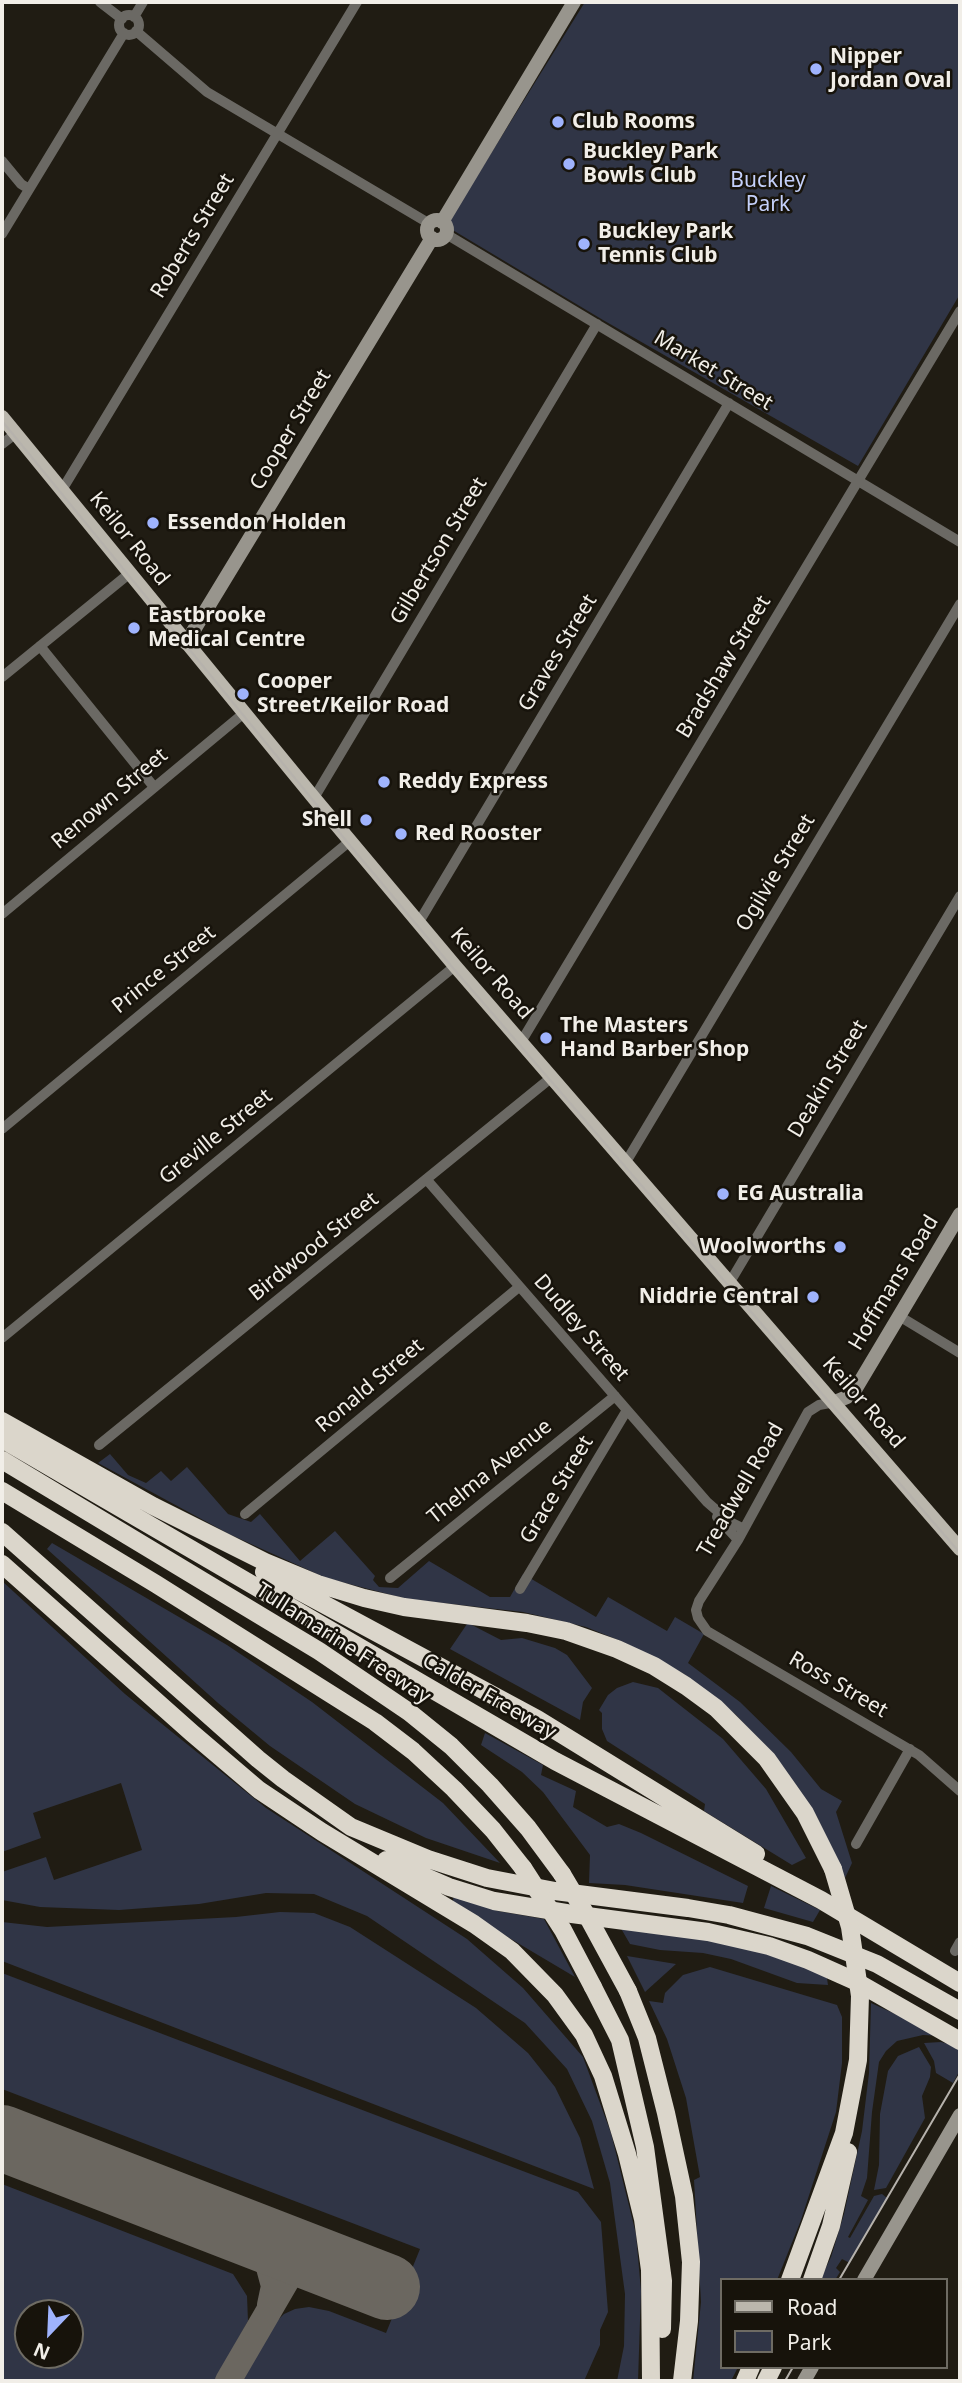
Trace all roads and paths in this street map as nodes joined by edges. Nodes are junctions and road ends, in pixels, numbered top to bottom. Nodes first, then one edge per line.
1 (100, 2) edge
2 (143, 2) edge
3 (357, 2) edge
4 (574, 2) edge
5 (134, 17) junction
6 (122, 19) junction
7 (136, 32) junction
8 (124, 33) junction
9 (278, 133) junction
10 (2, 161) edge
11 (29, 189) junction
12 (437, 229) junction
13 (2, 234) edge
14 (960, 311) edge
15 (597, 324) junction
16 (729, 403) junction
17 (2, 417) edge
18 (15, 434) junction
19 (2, 444) edge
20 (859, 481) junction
21 (61, 489) junction
22 (960, 542) edge
23 (130, 573) junction
24 (960, 604) edge
25 (186, 643) junction
26 (40, 646) junction
27 (2, 677) edge
28 (244, 713) junction
29 (154, 787) junction
30 (314, 798) junction
31 (350, 841) junction
32 (960, 896) edge
33 (2, 914) edge
34 (418, 922) junction
35 (455, 966) junction
36 (521, 1042) junction
37 (552, 1077) junction
38 (2, 1129) edge
39 (626, 1162) junction
40 (427, 1180) junction
41 (960, 1214) edge
42 (730, 1282) junction
43 (519, 1287) junction
44 (899, 1316) junction
45 (2, 1338) edge
46 (960, 1353) edge
47 (615, 1396) junction
48 (835, 1402) junction
49 (626, 1410) junction
50 (2, 1421) edge
51 (2, 1439) edge
52 (99, 1445) dead end
53 (2, 1460) edge
54 (2, 1492) edge
55 (707, 1502) junction
56 (153, 1506) junction
57 (245, 1514) dead end
58 (744, 1529) junction
59 (2, 1532) edge
60 (738, 1540) junction
61 (2, 1546) edge
62 (960, 1549) edge
63 (2, 1564) edge
64 (390, 1578) dead end
65 (520, 1589) dead end
66 (697, 1615) joint
67 (910, 1749) junction
68 (960, 1791) edge
69 (299, 1816) junction
70 (351, 1827) junction
71 (856, 1844) dead end
72 (821, 1900) junction
73 (960, 1983) edge
74 (960, 2011) edge
75 (960, 2041) edge
76 (850, 2106) junction
77 (960, 2115) edge
78 (791, 2278) edge
79 (813, 2278) edge
80 (865, 2278) edge
81 (653, 2381) edge
82 (682, 2381) edge

1 - 6 street
2 - 5 street
3 - 9 street, Roberts Street
4 - 12 street, Cooper Street
5 - 6 street
5 - 7 street
6 - 8 street
7 - 8 street
7 - 9 street, Market Street
8 - 11 street
9 - 12 street, Market Street
9 - 21 street, Roberts Street
10 - 11 street
11 - 13 street
12 - 15 street, Market Street
12 - 25 street, Cooper Street
14 - 20 street, Bradshaw Street
15 - 16 street, Market Street
15 - 30 street, Gilbertson Street
16 - 20 street, Market Street
16 - 34 street, Graves Street
17 - 18 main road, Keilor Road
18 - 19 street
18 - 21 main road, Keilor Road
20 - 22 street, Market Street
20 - 36 street, Bradshaw Street
21 - 23 main road, Keilor Road
23 - 25 main road, Keilor Road
23 - 26 street
24 - 39 street, Ogilvie Street
25 - 28 main road, Keilor Road
26 - 27 street
26 - 29 street
28 - 29 street, Renown Street
28 - 30 main road, Keilor Road
29 - 33 street, Renown Street
30 - 31 main road, Keilor Road
31 - 34 main road, Keilor Road
31 - 38 street, Prince Street
32 - 42 street, Deakin Street
34 - 35 main road, Keilor Road
35 - 36 main road, Keilor Road
35 - 45 street, Greville Street
36 - 37 main road, Keilor Road
37 - 39 main road, Keilor Road
37 - 40 street, Birdwood Street
39 - 42 main road, Keilor Road
40 - 43 street, Dudley Street
40 - 52 street, Birdwood Street
41 - 44 street, Hoffmans Road
42 - 48 main road, Keilor Road
43 - 47 street, Dudley Street
43 - 57 street, Ronald Street
44 - 46 street
44 - 48 street, Hoffmans Road
47 - 49 street, Dudley Street
47 - 64 street, Thelma Avenue
48 - 58 street, Treadwell Road
48 - 62 main road, Keilor Road
49 - 55 street, Dudley Street
49 - 65 street, Grace Street
50 - 56 highway
51 - 72 highway, Calder Freeway
53 - 82 highway, Tullamarine Freeway, bridge
54 - 81 highway, bridge
55 - 58 street, Dudley Street
55 - 60 street, Dudley Street
56 - 72 highway
56 - 76 highway, bridge
58 - 60 street, Treadwell Road
59 - 70 highway
60 - 66 street, Treadwell Road
61 - 70 highway
63 - 69 highway
66 - 67 street, Ross Street
67 - 68 street, Ross Street
67 - 71 street
69 - 75 highway
69 - 81 highway
70 - 74 highway
72 - 73 highway, Calder Freeway
76 - 78 highway
76 - 79 highway
77 - 80 street

